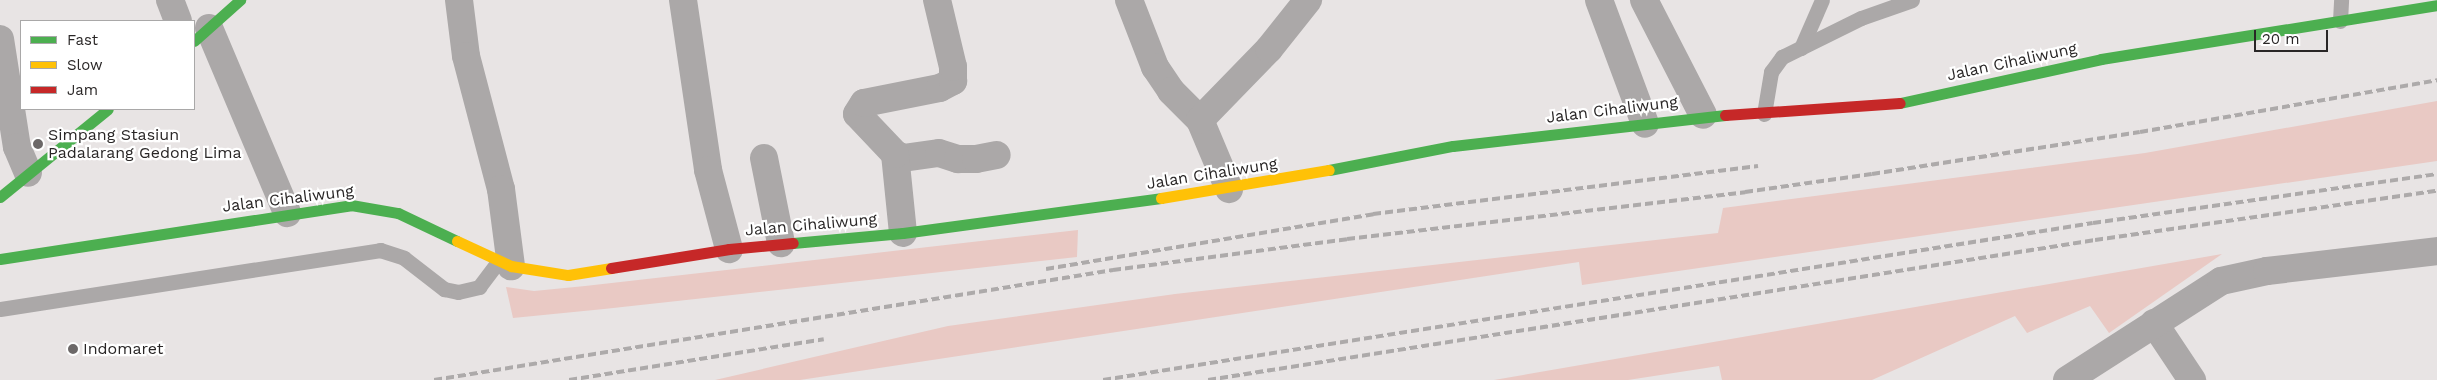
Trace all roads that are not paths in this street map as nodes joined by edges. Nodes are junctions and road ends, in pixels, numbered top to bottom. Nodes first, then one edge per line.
1 (170, 0) edge
2 (240, 0) edge
3 (459, 0) edge
4 (937, 0) edge
5 (1129, 0) edge
6 (1308, 0) edge
7 (1599, 0) edge
8 (1644, 0) edge
9 (1822, 0) edge
10 (1912, 0) edge
11 (2341, 0) edge
12 (2437, 5) edge
13 (686, 6) edge
14 (178, 20) edge
15 (2340, 21) junction
16 (201, 34) edge
17 (0, 39) edge
18 (1802, 48) junction
19 (107, 110) edge
20 (1703, 114) junction
21 (1764, 114) junction
22 (1200, 120) junction
23 (1645, 124) junction
24 (895, 154) junction
25 (997, 155) dead end
26 (764, 158) dead end
27 (28, 173) junction
28 (1229, 189) junction
29 (0, 197) edge
30 (287, 213) junction
31 (903, 233) junction
32 (781, 243) junction
33 (729, 249) junction
34 (2437, 251) edge
35 (0, 259) edge
36 (505, 264) junction
37 (0, 309) edge
38 (2154, 323) junction
39 (2067, 380) edge
40 (2192, 380) edge

1 - 14 street
2 - 16 main road
3 - 36 street
4 - 24 street
5 - 22 street
6 - 22 street
7 - 23 street
8 - 20 street
9 - 18 lane
10 - 18 lane
11 - 15 lane
12 - 15 main road, Jalan Cihaliwung
13 - 33 street
15 - 21 main road, Jalan Cihaliwung
16 - 30 street
17 - 27 street
18 - 21 lane
19 - 27 main road
20 - 21 main road, Jalan Cihaliwung
20 - 23 main road, Jalan Cihaliwung
22 - 28 street
23 - 28 main road, Jalan Cihaliwung
24 - 25 street
24 - 31 street
26 - 32 street
27 - 29 main road
28 - 31 main road, Jalan Cihaliwung
30 - 35 main road, Jalan Cihaliwung
30 - 36 main road, Jalan Cihaliwung
31 - 32 main road, Jalan Cihaliwung
32 - 33 main road, Jalan Cihaliwung
33 - 36 main road, Jalan Cihaliwung
34 - 38 street
36 - 37 lane
38 - 39 street
38 - 40 street

